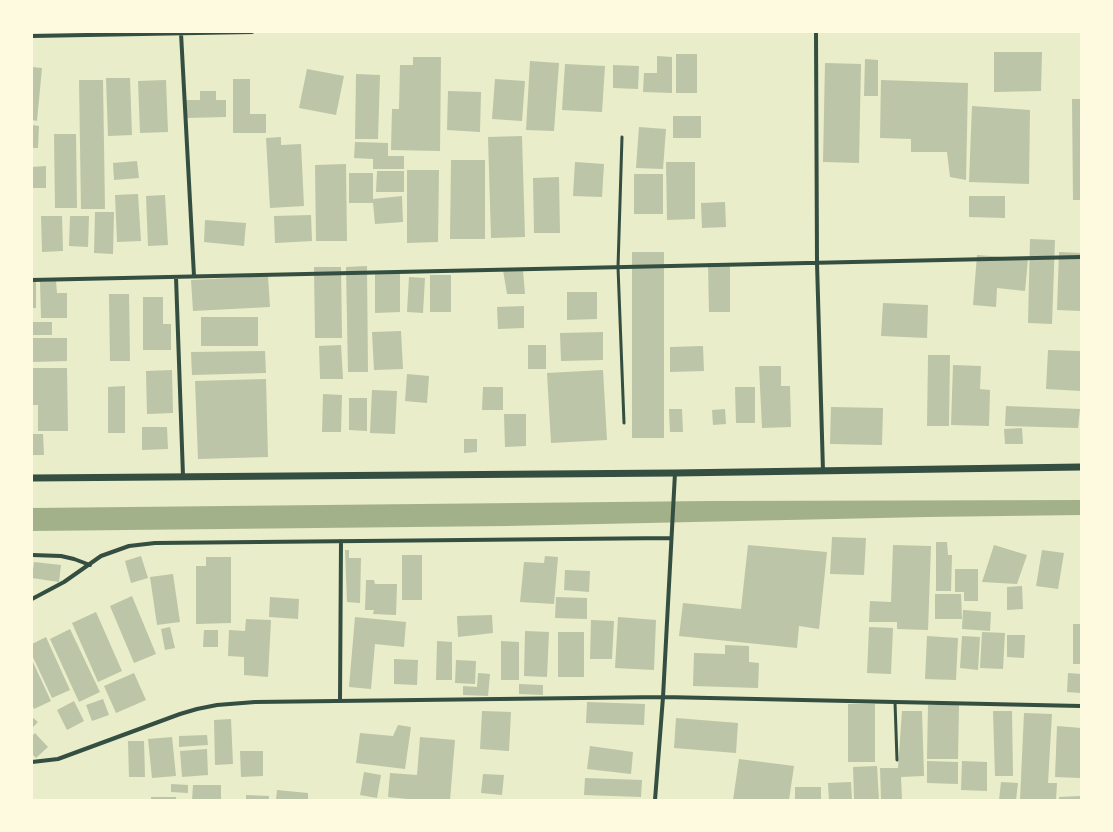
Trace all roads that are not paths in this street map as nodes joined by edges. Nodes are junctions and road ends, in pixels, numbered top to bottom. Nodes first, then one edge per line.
1 (252, 32) edge
2 (816, 32) edge
3 (150, 33) edge
4 (181, 33) junction
5 (32, 36) edge
6 (622, 137) dead end
7 (1081, 257) edge
8 (817, 263) junction
9 (618, 267) junction
10 (194, 276) junction
11 (176, 277) junction
12 (32, 280) edge
13 (624, 423) dead end
14 (1081, 467) edge
15 (823, 471) junction
16 (675, 473) junction
17 (183, 476) junction
18 (32, 478) edge
19 (671, 538) junction
20 (341, 541) junction
21 (32, 555) edge
22 (90, 565) junction
23 (32, 599) edge
24 (663, 697) junction
25 (340, 701) junction
26 (895, 702) junction
27 (1081, 706) edge
28 (897, 760) dead end
29 (32, 762) edge
30 (655, 800) edge

1 - 4 street
2 - 8 street
3 - 4 street
3 - 5 street
4 - 10 street
6 - 9 lane
7 - 8 street
8 - 9 street
8 - 15 street
9 - 10 street
9 - 13 lane
10 - 11 street
11 - 12 street
11 - 17 street
14 - 15 street
15 - 16 street
16 - 17 street
16 - 19 street
17 - 18 street
19 - 20 street
19 - 24 street
20 - 22 street
20 - 25 street
21 - 22 street
22 - 23 street
24 - 25 street
24 - 26 street
24 - 30 street
25 - 29 street
26 - 27 street
26 - 28 lane

